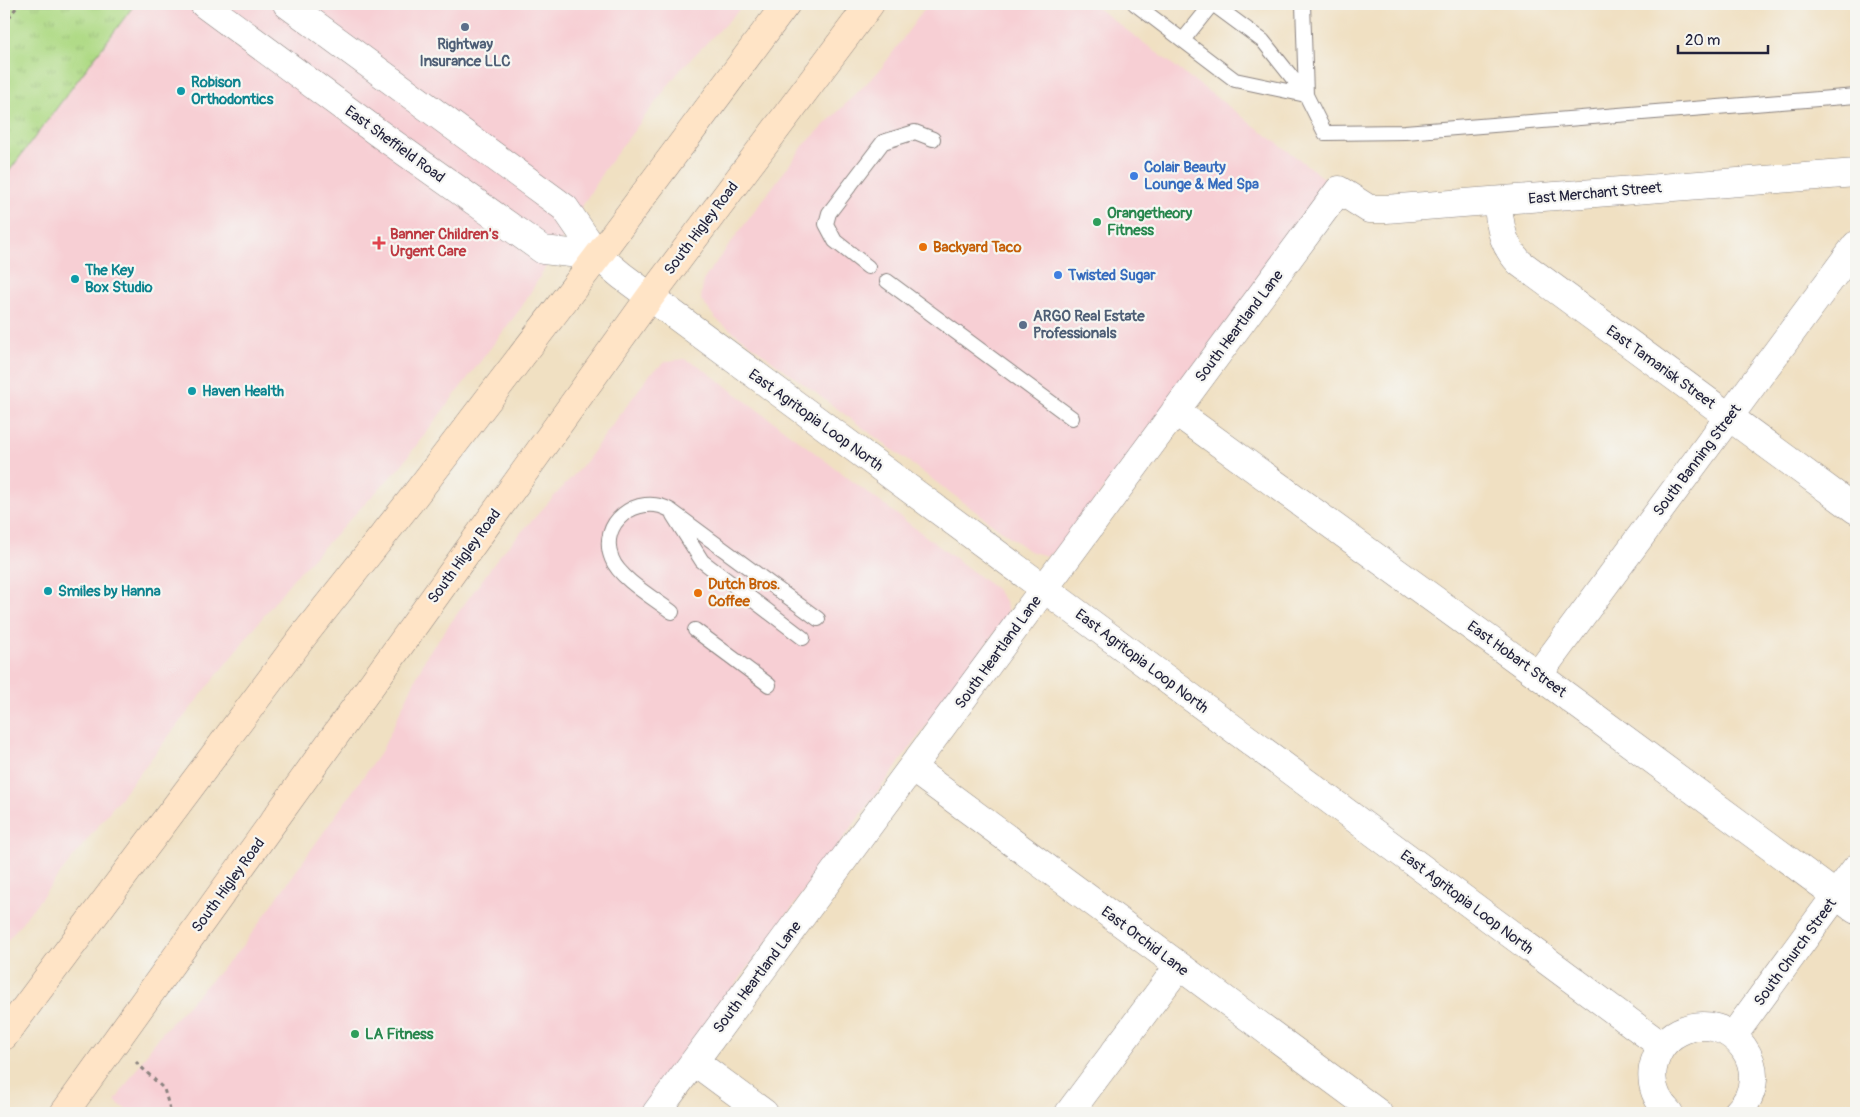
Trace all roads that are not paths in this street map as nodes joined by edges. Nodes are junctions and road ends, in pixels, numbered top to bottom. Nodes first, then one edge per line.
1 (204, 4) edge
2 (287, 4) edge
3 (786, 4) edge
4 (870, 4) edge
5 (1135, 4) edge
6 (1213, 4) edge
7 (1303, 4) edge
8 (1183, 40) junction
9 (1306, 94) junction
10 (1856, 96) edge
11 (933, 139) dead end
12 (1856, 172) edge
13 (1339, 190) joint
14 (1497, 201) junction
15 (1856, 245) edge
16 (598, 256) junction
17 (868, 267) dead end
18 (887, 281) dead end
19 (650, 297) junction
20 (1176, 411) junction
21 (1729, 417) junction
22 (1072, 418) dead end
23 (670, 510) junction
24 (1856, 510) edge
25 (1044, 588) junction
26 (672, 612) dead end
27 (818, 619) dead end
28 (695, 630) dead end
29 (803, 638) dead end
30 (1538, 675) junction
31 (769, 685) dead end
32 (912, 768) junction
33 (1856, 868) edge
34 (1846, 903) edge
35 (1179, 966) junction
36 (4, 1036) edge
37 (1733, 1036) junction
38 (1662, 1046) junction
39 (695, 1062) junction
40 (1744, 1111) edge
41 (64, 1113) edge
42 (656, 1113) edge
43 (764, 1113) edge
44 (1069, 1113) edge
45 (1378, 1113) edge
46 (1669, 1113) edge

1 - 16 street, East Sheffield Road
2 - 16 street
3 - 16 main road
4 - 19 main road, South Higley Road
5 - 8 lane
6 - 8 lane
6 - 9 lane
7 - 9 lane
8 - 9 lane
9 - 10 lane
11 - 17 lane
12 - 14 street, East Merchant Street
13 - 14 street, East Merchant Street
13 - 20 street, South Heartland Lane
14 - 21 street, East Tamarisk Street
15 - 21 street, South Banning Street
16 - 19 street, East Agritopia Loop North
16 - 36 main road
18 - 22 lane
19 - 25 street, East Agritopia Loop North
19 - 41 main road, South Higley Road
20 - 25 street, South Heartland Lane
20 - 30 street, East Hobart Street
21 - 24 street, East Tamarisk Street
21 - 30 street, South Banning Street
23 - 26 lane
23 - 27 lane
23 - 29 lane
25 - 32 street, South Heartland Lane
25 - 38 street, East Agritopia Loop North
28 - 31 lane
30 - 34 street, East Hobart Street
32 - 35 street, East Orchid Lane
32 - 39 street, South Heartland Lane
33 - 34 street, South Church Street
34 - 37 street, South Church Street
35 - 44 street
35 - 45 street, East Orchid Lane
37 - 38 street
37 - 40 street
38 - 46 street
39 - 42 street, South Heartland Lane
39 - 43 street

